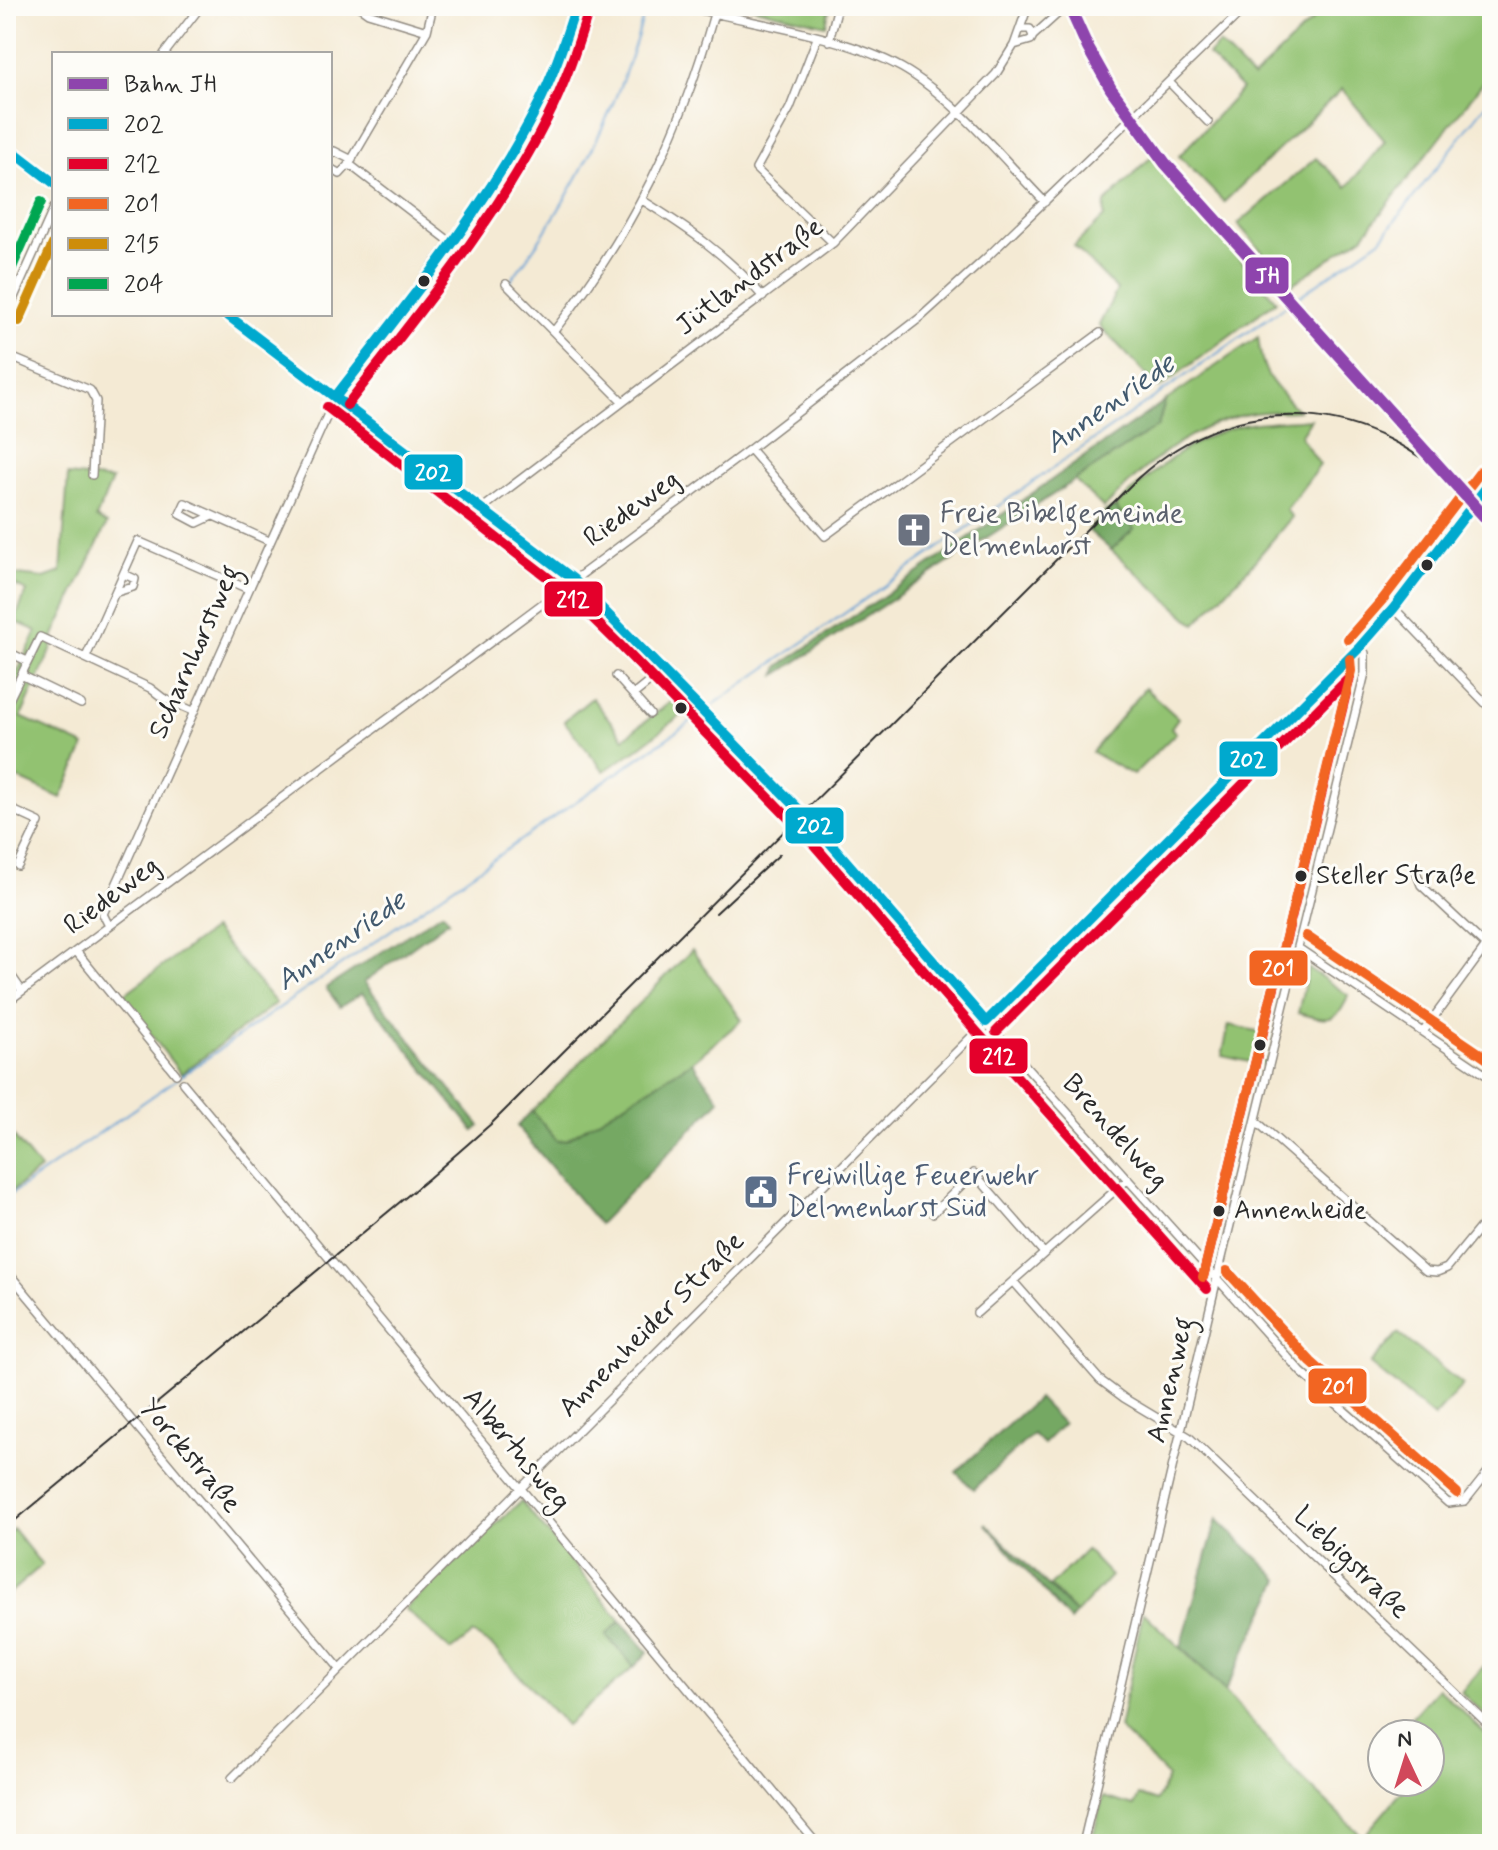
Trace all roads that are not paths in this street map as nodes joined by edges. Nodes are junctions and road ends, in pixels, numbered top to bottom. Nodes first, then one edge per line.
1 (201, 6) edge
2 (358, 6) edge
3 (433, 6) edge
4 (576, 6) edge
5 (684, 6) edge
6 (838, 6) edge
7 (1028, 6) edge
8 (1247, 6) edge
9 (1064, 8) edge
10 (704, 9) edge
11 (714, 14) junction
12 (1021, 29) junction
13 (427, 31) junction
14 (1033, 36) junction
15 (817, 38) junction
16 (829, 41) junction
17 (1014, 45) junction
18 (167, 51) edge
19 (1169, 82) junction
20 (959, 114) junction
21 (1208, 122) dead end
22 (6, 146) edge
23 (332, 154) edge
24 (350, 162) junction
25 (332, 169) edge
26 (52, 181) edge
27 (642, 200) junction
28 (1045, 202) junction
29 (52, 212) edge
30 (452, 243) junction
31 (833, 243) junction
32 (506, 284) dead end
33 (763, 297) junction
34 (6, 315) edge
35 (229, 316) edge
36 (554, 331) junction
37 (1100, 333) dead end
38 (6, 355) edge
39 (336, 396) junction
40 (622, 401) junction
41 (750, 449) junction
42 (92, 475) dead end
43 (1492, 480) edge
44 (480, 510) junction
45 (212, 516) dead end
46 (269, 541) junction
47 (124, 574) junction
48 (573, 579) junction
49 (248, 589) junction
50 (117, 592) junction
51 (1394, 608) junction
52 (1359, 648) junction
53 (6, 651) edge
54 (86, 657) junction
55 (27, 661) junction
56 (664, 670) junction
57 (21, 675) junction
58 (616, 676) dead end
59 (633, 695) junction
60 (81, 704) dead end
61 (6, 706) edge
62 (1492, 710) edge
63 (193, 711) junction
64 (650, 714) dead end
65 (6, 807) edge
66 (18, 866) dead end
67 (1417, 874) dead end
68 (109, 926) junction
69 (1492, 938) edge
70 (1485, 945) junction
71 (1298, 948) junction
72 (76, 951) junction
73 (6, 968) edge
74 (22, 991) junction
75 (6, 1003) edge
76 (986, 1022) junction
77 (1423, 1032) junction
78 (176, 1074) dead end
79 (1492, 1079) edge
80 (183, 1083) dead end
81 (1256, 1121) junction
82 (1128, 1179) junction
83 (933, 1213) dead end
84 (1492, 1213) edge
85 (1044, 1253) junction
86 (6, 1270) edge
87 (1217, 1280) junction
88 (1013, 1281) junction
89 (977, 1313) dead end
90 (1181, 1429) junction
91 (1492, 1467) edge
92 (520, 1489) junction
93 (340, 1669) junction
94 (1492, 1728) edge
95 (232, 1778) dead end
96 (817, 1844) edge
97 (1083, 1844) edge

1 - 18 street
2 - 13 street
3 - 13 street
4 - 30 street, Scharnhorstweg
5 - 10 street
6 - 16 street
7 - 12 street, Jütlandstraße
8 - 19 street, Riedeweg
9 - 14 street
10 - 11 street
11 - 15 street
11 - 27 street
12 - 14 street
12 - 17 street, Jütlandstraße
13 - 24 street
14 - 17 street
15 - 16 street
15 - 31 street
16 - 20 street
17 - 20 street, Jütlandstraße
19 - 21 street
19 - 28 street, Riedeweg
20 - 28 street
20 - 31 street, Jütlandstraße
22 - 26 street
23 - 24 street
24 - 25 street
24 - 30 street
27 - 33 street
27 - 36 street
28 - 41 street, Riedeweg
29 - 34 street
30 - 39 street, Scharnhorstweg
31 - 33 street, Jütlandstraße
32 - 36 street
33 - 40 street, Jütlandstraße
35 - 39 street, Brendelweg
36 - 40 street
37 - 41 street
38 - 42 street
39 - 44 street, Brendelweg
39 - 46 street, Scharnhorstweg
40 - 44 street, Jütlandstraße
41 - 48 street, Riedeweg
43 - 51 street, Annenheider Straße
44 - 48 street, Brendelweg
45 - 46 street
46 - 49 street, Scharnhorstweg
47 - 49 street
47 - 50 street
47 - 50 street
48 - 56 street, Brendelweg
48 - 68 street, Riedeweg
49 - 63 street, Scharnhorstweg
50 - 54 street
51 - 52 street, Annenheider Straße
51 - 62 street
52 - 71 street, Annenweg
52 - 76 street, Annenheider Straße
53 - 55 street
54 - 55 street
54 - 63 street
55 - 57 street
56 - 59 street
56 - 76 street, Brendelweg
57 - 60 street
57 - 61 street
58 - 59 street
59 - 64 street
63 - 68 street, Scharnhorstweg
65 - 66 street
67 - 70 street
68 - 72 street, Riedeweg
69 - 70 street
70 - 77 street
71 - 77 street
71 - 81 street, Annenweg
72 - 74 street, Riedeweg
72 - 78 street
73 - 74 street
74 - 75 street, Riedeweg
76 - 82 street, Brendelweg
76 - 92 street, Annenheider Straße
77 - 79 street
80 - 92 street, Albertusweg
81 - 84 street
81 - 87 street, Annenweg
82 - 85 street
82 - 87 street, Brendelweg
83 - 85 street
85 - 88 street
86 - 93 street, Yorckstraße
87 - 90 street, Annenweg
87 - 91 street, Brendelweg
88 - 89 street
88 - 90 street, Liebigstraße
90 - 94 street, Liebigstraße
90 - 97 street, Annenweg
92 - 93 street, Annenheider Straße
92 - 96 street, Albertusweg
93 - 95 street, Annenheider Straße

